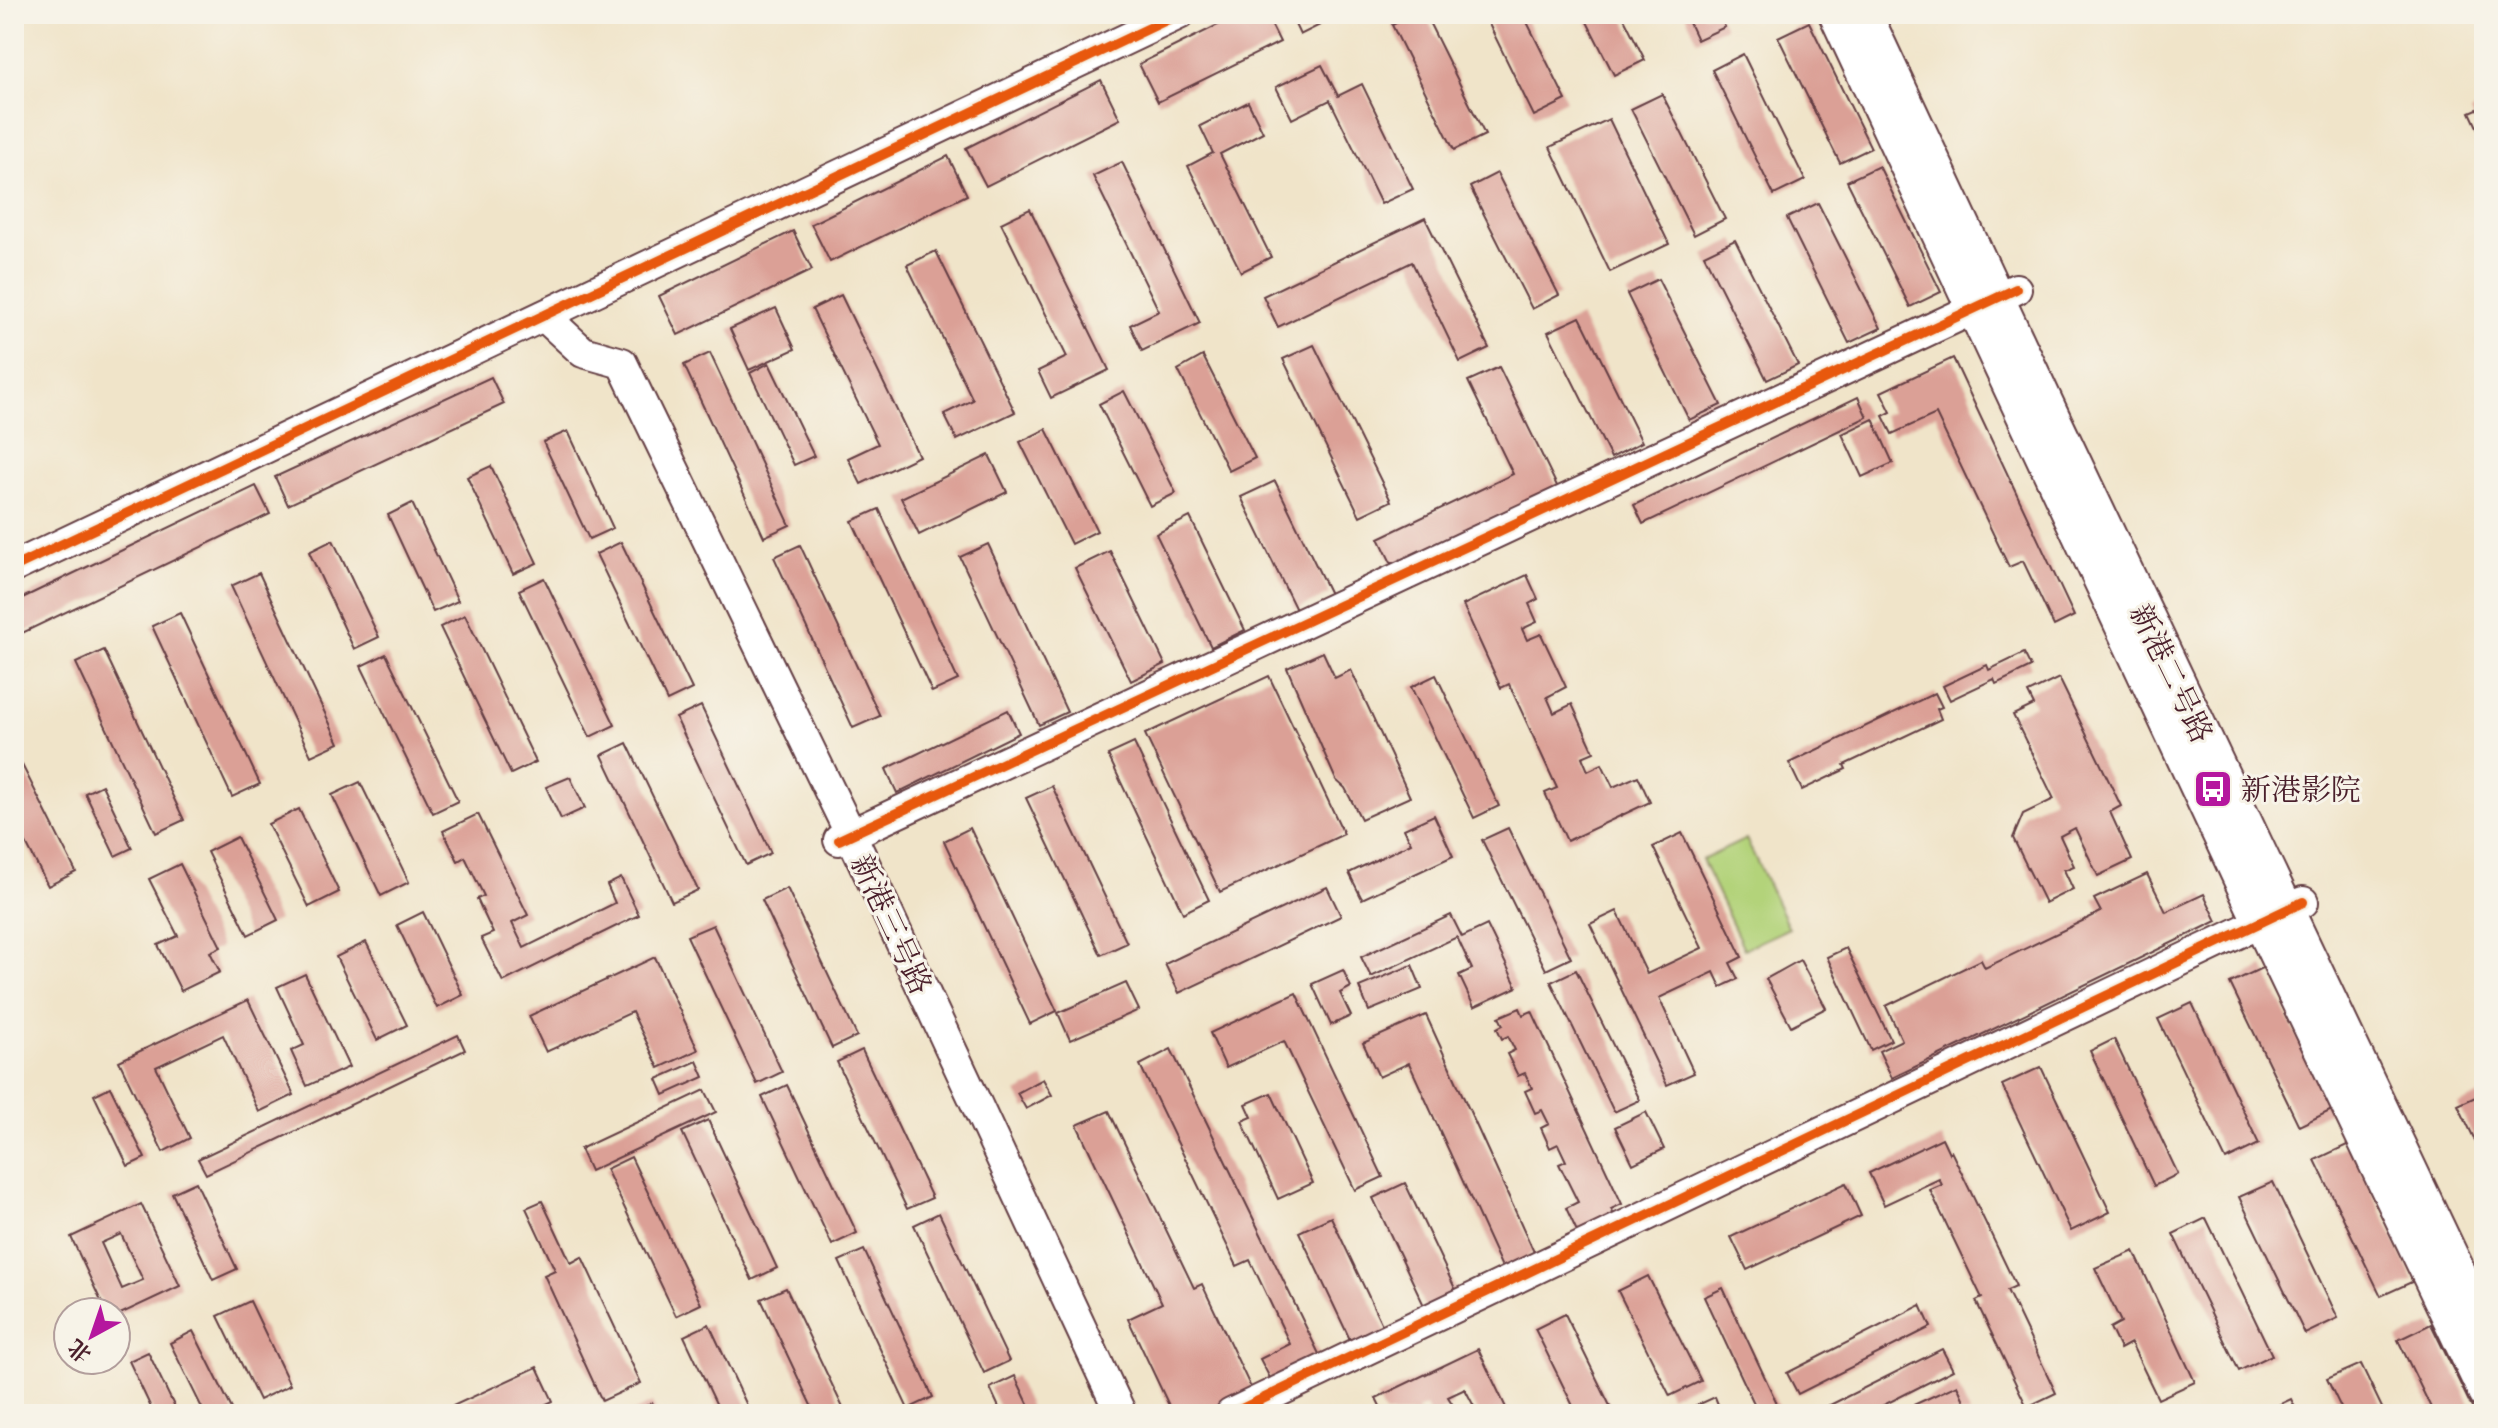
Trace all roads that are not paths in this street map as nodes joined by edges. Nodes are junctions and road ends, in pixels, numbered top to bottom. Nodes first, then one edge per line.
1 (1179, 14) edge
2 (1834, 14) edge
3 (1862, 14) edge
4 (1885, 14) edge
5 (1994, 299) junction
6 (544, 316) junction
7 (14, 567) edge
8 (845, 838) junction
9 (2282, 912) junction
10 (2484, 1276) edge
11 (2484, 1331) edge
12 (2484, 1394) edge
13 (1105, 1414) edge
14 (1121, 1414) edge
15 (1231, 1414) edge

1 - 6 street
2 - 5 street
3 - 5 main road, 新港二号路
4 - 5 main road, 新港二号路
5 - 8 street
5 - 9 main road, 新港二号路
6 - 7 street
6 - 8 street, 新港三号路
8 - 13 street, 新港三号路
8 - 14 street, 新港三号路
9 - 10 main road, 新港二号路
9 - 11 main road, 新港二号路
9 - 12 street
9 - 15 street

